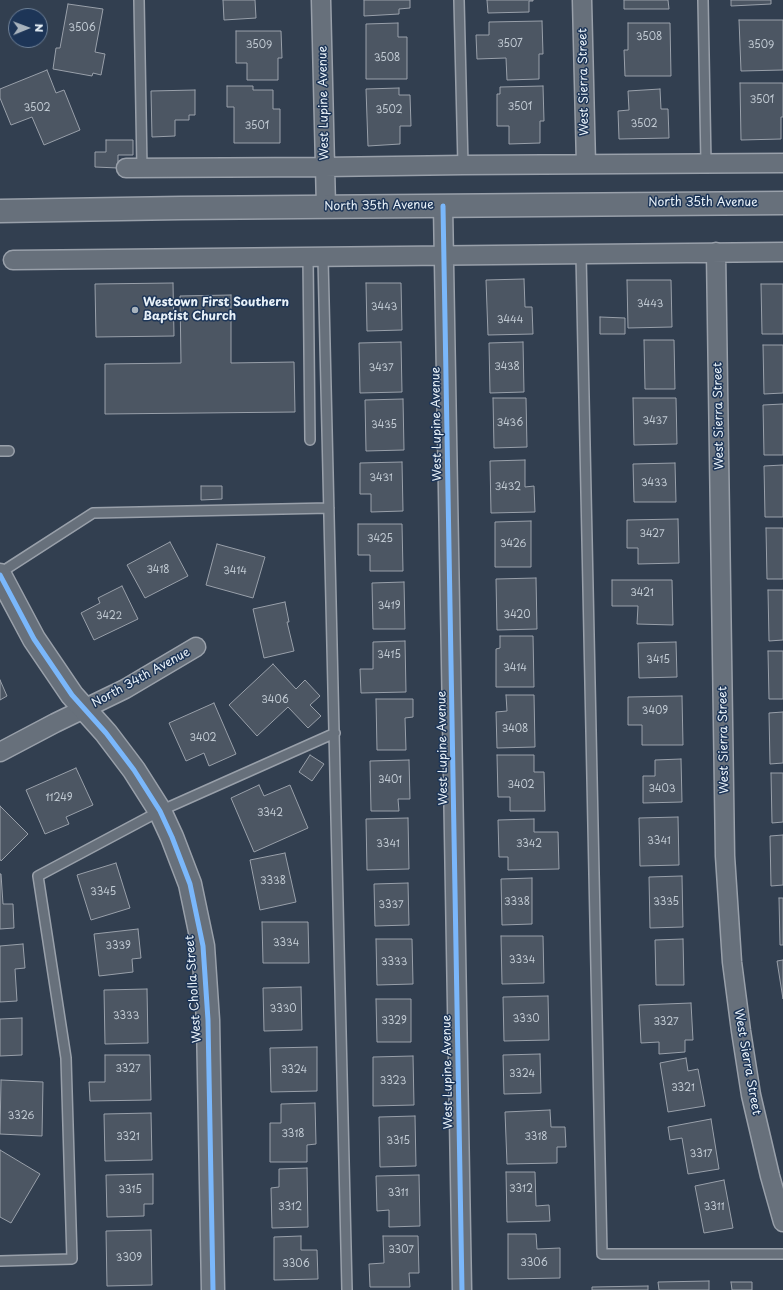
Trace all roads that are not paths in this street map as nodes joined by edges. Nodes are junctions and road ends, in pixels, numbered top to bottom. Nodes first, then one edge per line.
1 (139, 0) edge
2 (321, 0) edge
3 (459, 0) edge
4 (582, 0) edge
5 (703, 0) edge
6 (783, 162) edge
7 (706, 163) junction
8 (586, 164) junction
9 (463, 165) junction
10 (134, 168) joint
11 (325, 168) junction
12 (783, 203) edge
13 (443, 206) junction
14 (326, 207) junction
15 (0, 211) edge
16 (716, 252) junction
17 (783, 252) edge
18 (581, 254) junction
19 (444, 255) junction
20 (316, 258) junction
21 (13, 260) dead end
22 (310, 440) dead end
23 (329, 508) junction
24 (0, 574) edge
25 (196, 647) dead end
26 (84, 708) junction
27 (335, 733) junction
28 (0, 752) edge
29 (160, 811) junction
30 (783, 1222) edge
31 (783, 1254) edge
32 (0, 1261) edge
33 (213, 1290) edge
34 (348, 1290) edge
35 (462, 1290) edge

1 - 10 lane
2 - 11 street, West Lupine Avenue
3 - 9 lane
4 - 8 street, West Sierra Street
5 - 7 lane
6 - 7 street
7 - 8 street
8 - 9 street
9 - 11 street
10 - 11 street
11 - 14 street, West Lupine Avenue
12 - 13 main road, North 35th Avenue
13 - 14 main road, North 35th Avenue
13 - 19 street, West Lupine Avenue
14 - 15 main road, North 35th Avenue
16 - 17 street
16 - 18 street
16 - 30 street, West Sierra Street
18 - 19 street
18 - 31 lane
19 - 20 street
19 - 35 street, West Lupine Avenue
20 - 21 street
20 - 22 lane
20 - 23 lane
23 - 24 lane
23 - 27 lane
24 - 26 main road, West Cholla Street
25 - 26 street, North 34th Avenue
26 - 28 street, North 34th Avenue
26 - 29 main road, West Cholla Street
27 - 29 lane
27 - 34 lane
29 - 32 lane
29 - 33 main road, West Cholla Street

